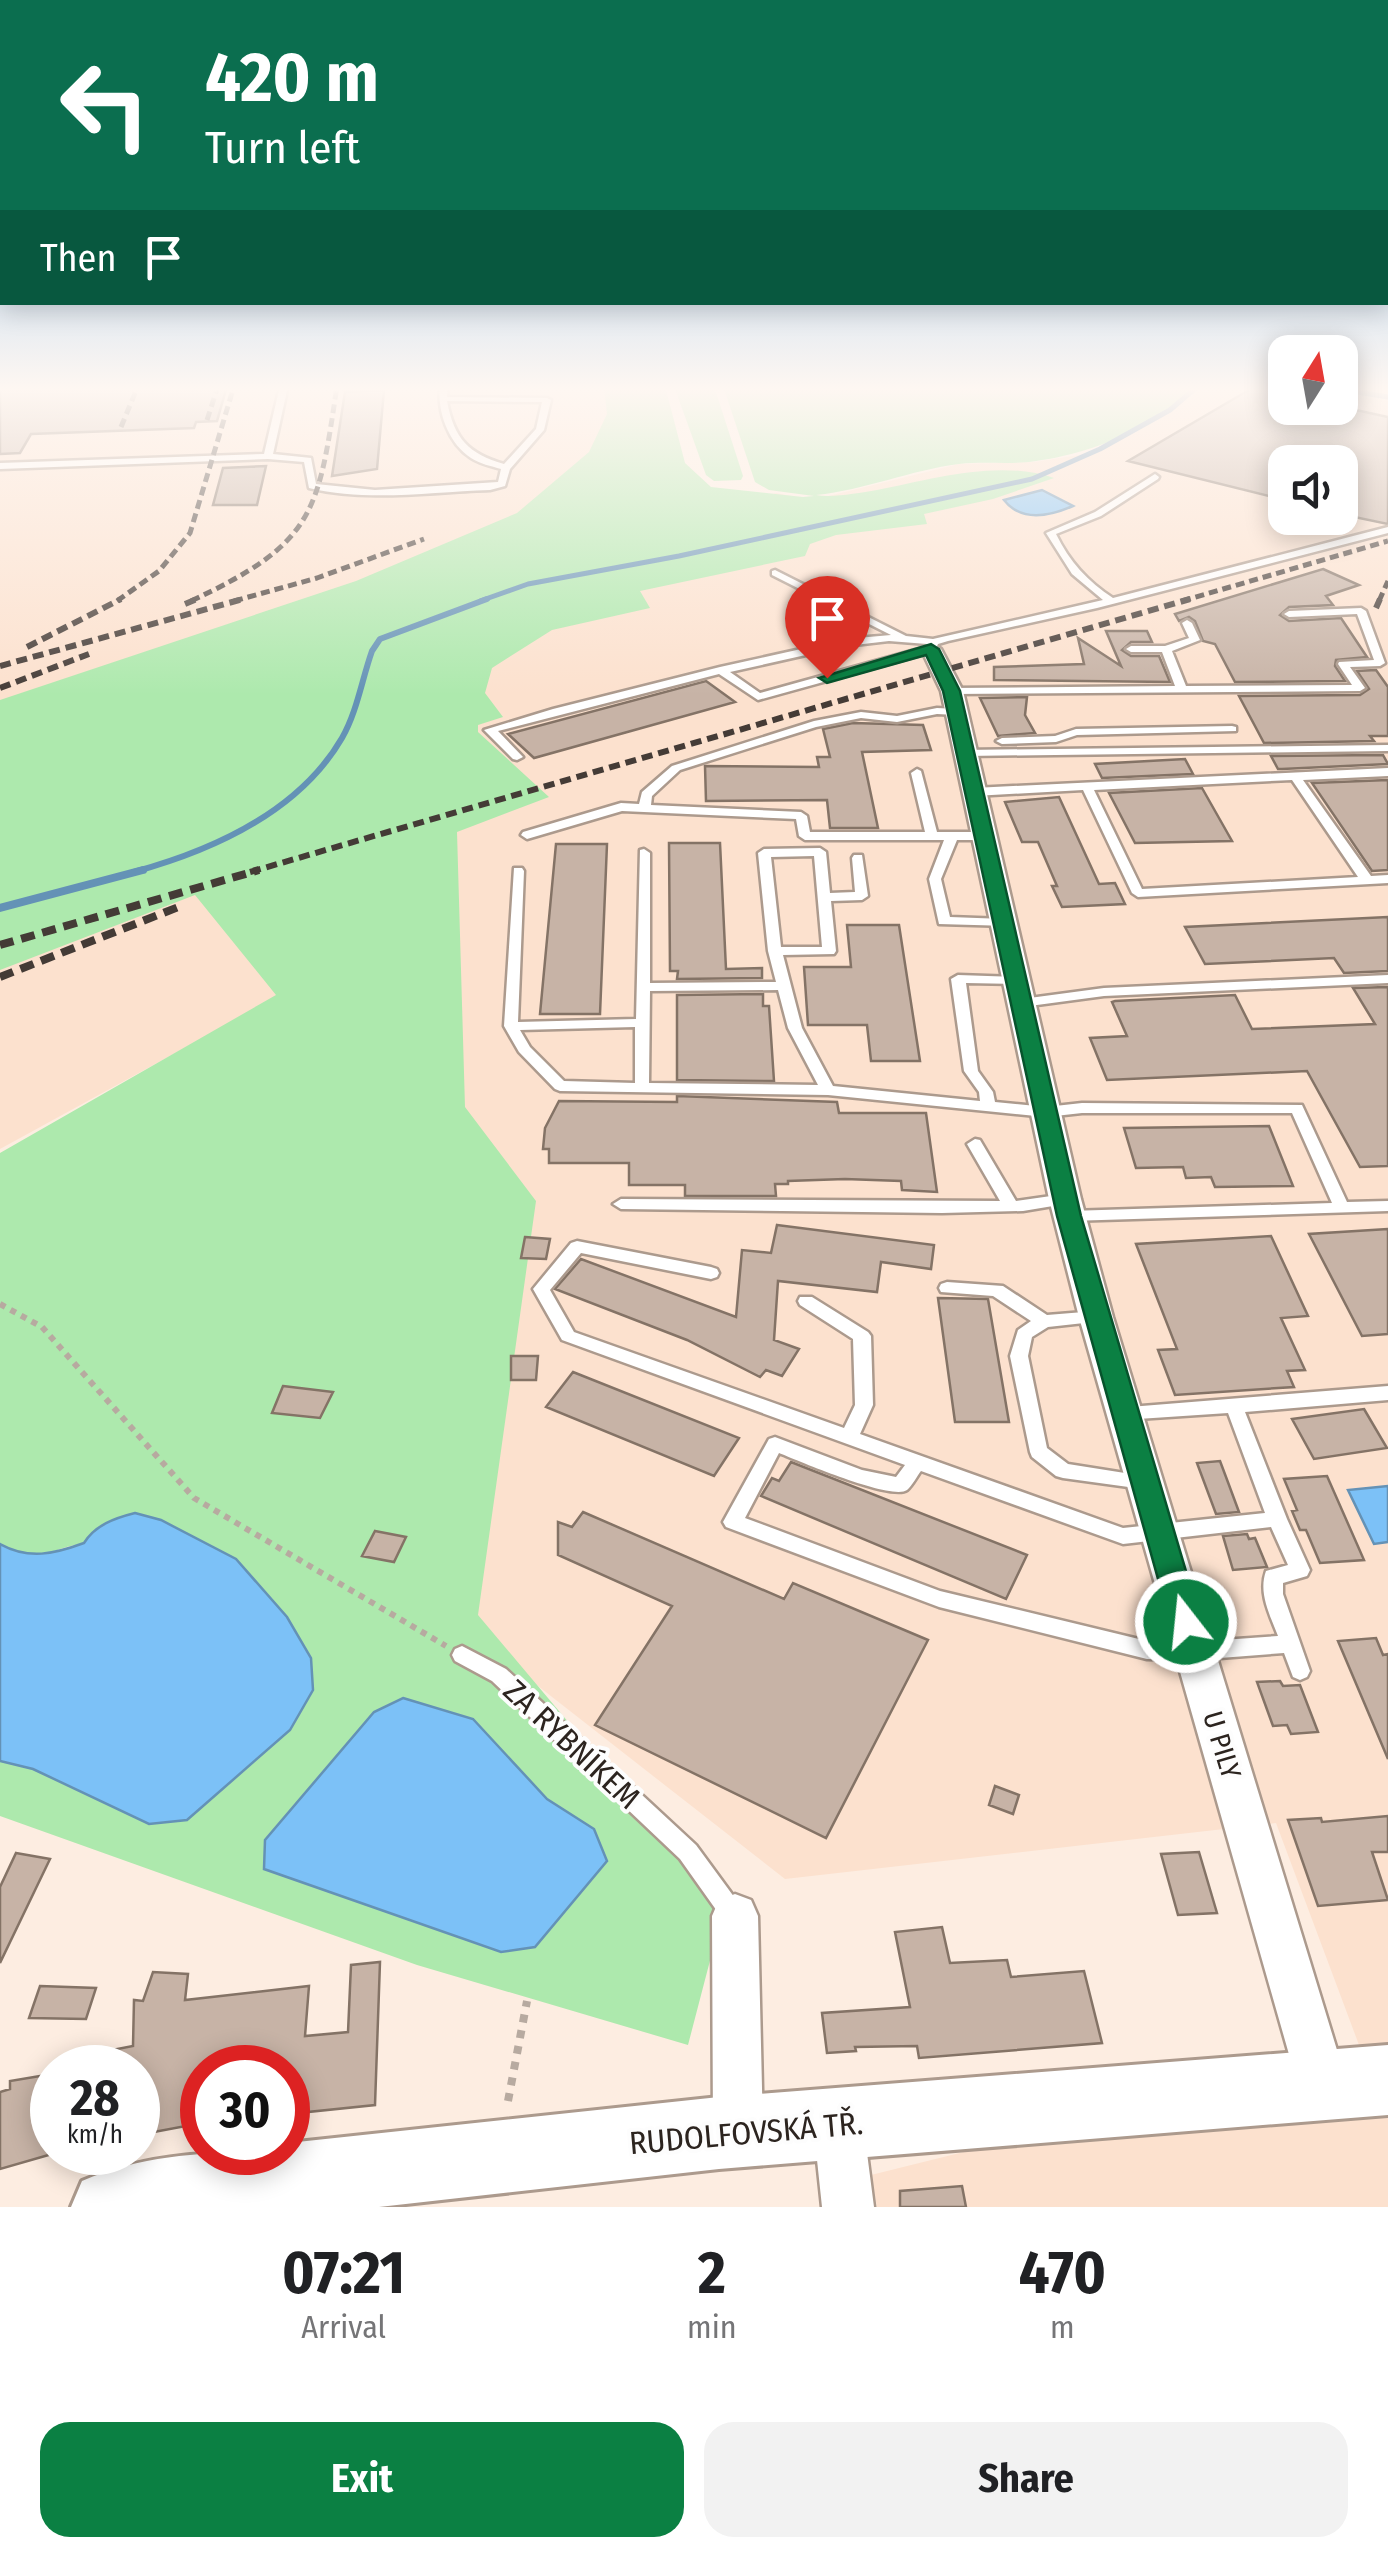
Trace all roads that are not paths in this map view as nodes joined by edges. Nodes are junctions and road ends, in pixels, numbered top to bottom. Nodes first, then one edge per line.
1 (331, 489) edge
2 (417, 489) edge
3 (1137, 489) edge
4 (1388, 530) edge
5 (775, 573) dead end
6 (1111, 601) junction
7 (1289, 614) dead end
8 (1186, 624) dead end
9 (902, 636) junction
10 (932, 646) junction
11 (1132, 649) dead end
12 (1166, 649) junction
13 (720, 670) junction
14 (992, 674) dead end
15 (995, 689) junction
16 (1182, 689) junction
17 (954, 702) junction
18 (1232, 730) dead end
19 (1388, 748) edge
20 (964, 749) junction
21 (517, 757) dead end
22 (1388, 772) edge
23 (917, 773) dead end
24 (1296, 776) junction
25 (1087, 786) junction
26 (974, 792) junction
27 (644, 808) junction
28 (527, 835) dead end
29 (932, 836) junction
30 (952, 836) junction
31 (984, 836) junction
32 (644, 853) dead end
33 (858, 858) dead end
34 (518, 871) dead end
35 (1388, 879) edge
36 (1367, 880) junction
37 (825, 898) junction
38 (1004, 923) junction
39 (775, 952) junction
40 (1388, 979) edge
41 (784, 986) junction
42 (643, 987) junction
43 (1019, 992) junction
44 (643, 1024) junction
45 (511, 1026) junction
46 (642, 1088) junction
47 (828, 1090) junction
48 (988, 1105) junction
49 (1046, 1112) junction
50 (975, 1144) dead end
51 (621, 1204) dead end
52 (1011, 1206) junction
53 (1388, 1206) edge
54 (1067, 1207) junction
55 (1342, 1208) junction
56 (711, 1273) dead end
57 (947, 1288) dead end
58 (806, 1301) dead end
59 (1096, 1317) junction
60 (1044, 1321) junction
61 (1388, 1393) edge
62 (1234, 1406) junction
63 (1123, 1413) junction
64 (850, 1436) junction
65 (918, 1461) junction
66 (1143, 1482) junction
67 (1277, 1519) junction
68 (1160, 1533) junction
69 (1290, 1644) junction
70 (1194, 1651) junction
71 (462, 1655) road end
72 (1300, 1671) dead end
73 (734, 1916) joint
74 (1355, 2083) edge
75 (838, 2122) junction
76 (738, 2131) junction
77 (263, 2194) edge
78 (108, 2207) edge
79 (848, 2207) edge

1 - 2 lane
3 - 6 lane
4 - 6 lane
5 - 9 lane
6 - 10 lane
7 - 16 lane
8 - 12 lane
9 - 10 lane
9 - 13 lane
10 - 13 lane
10 - 17 street, U PILY
11 - 12 lane
12 - 16 lane
13 - 21 lane
14 - 15 lane
15 - 16 lane
15 - 17 lane
17 - 20 street, U PILY
17 - 27 lane
18 - 20 lane
19 - 20 lane
20 - 26 street, U PILY
22 - 24 lane
23 - 29 lane
24 - 25 lane
24 - 36 lane
25 - 26 lane
25 - 36 lane
26 - 31 street, U PILY
27 - 28 lane
27 - 29 lane
29 - 30 lane
30 - 31 lane
30 - 38 lane
31 - 38 street, U PILY
32 - 42 lane
33 - 37 lane
34 - 45 lane
35 - 36 lane
37 - 39 lane
37 - 39 lane
38 - 43 street, U PILY
39 - 41 lane
40 - 43 lane
41 - 42 lane
41 - 47 lane
42 - 44 lane
43 - 48 lane
43 - 49 street, U PILY
44 - 45 lane
44 - 46 lane
45 - 46 lane
46 - 47 lane
47 - 48 lane
48 - 49 lane
49 - 54 street, U PILY
49 - 55 lane
50 - 52 lane
51 - 52 lane
52 - 54 lane
53 - 55 lane
54 - 55 lane
54 - 59 street, U PILY
56 - 64 lane
57 - 60 lane
58 - 64 lane
59 - 60 lane
59 - 63 street, U PILY
60 - 66 lane
61 - 62 lane
62 - 63 lane
62 - 67 lane
63 - 66 street, U PILY
64 - 65 lane
65 - 68 lane
65 - 70 lane
66 - 68 street, U PILY
67 - 68 lane
67 - 69 lane
68 - 70 street, U PILY
69 - 70 lane
69 - 72 lane
70 - 74 street, U PILY
71 - 73 lane, ZA RYBNÍKEM
73 - 76 street, ZA RYBNÍKEM
74 - 75 main road, RUDOLFOVSKÁ TŘ.
75 - 76 main road, RUDOLFOVSKÁ TŘ.
75 - 79 street
76 - 77 main road, RUDOLFOVSKÁ TŘ.
77 - 78 main road, RUDOLFOVSKÁ TŘ.

